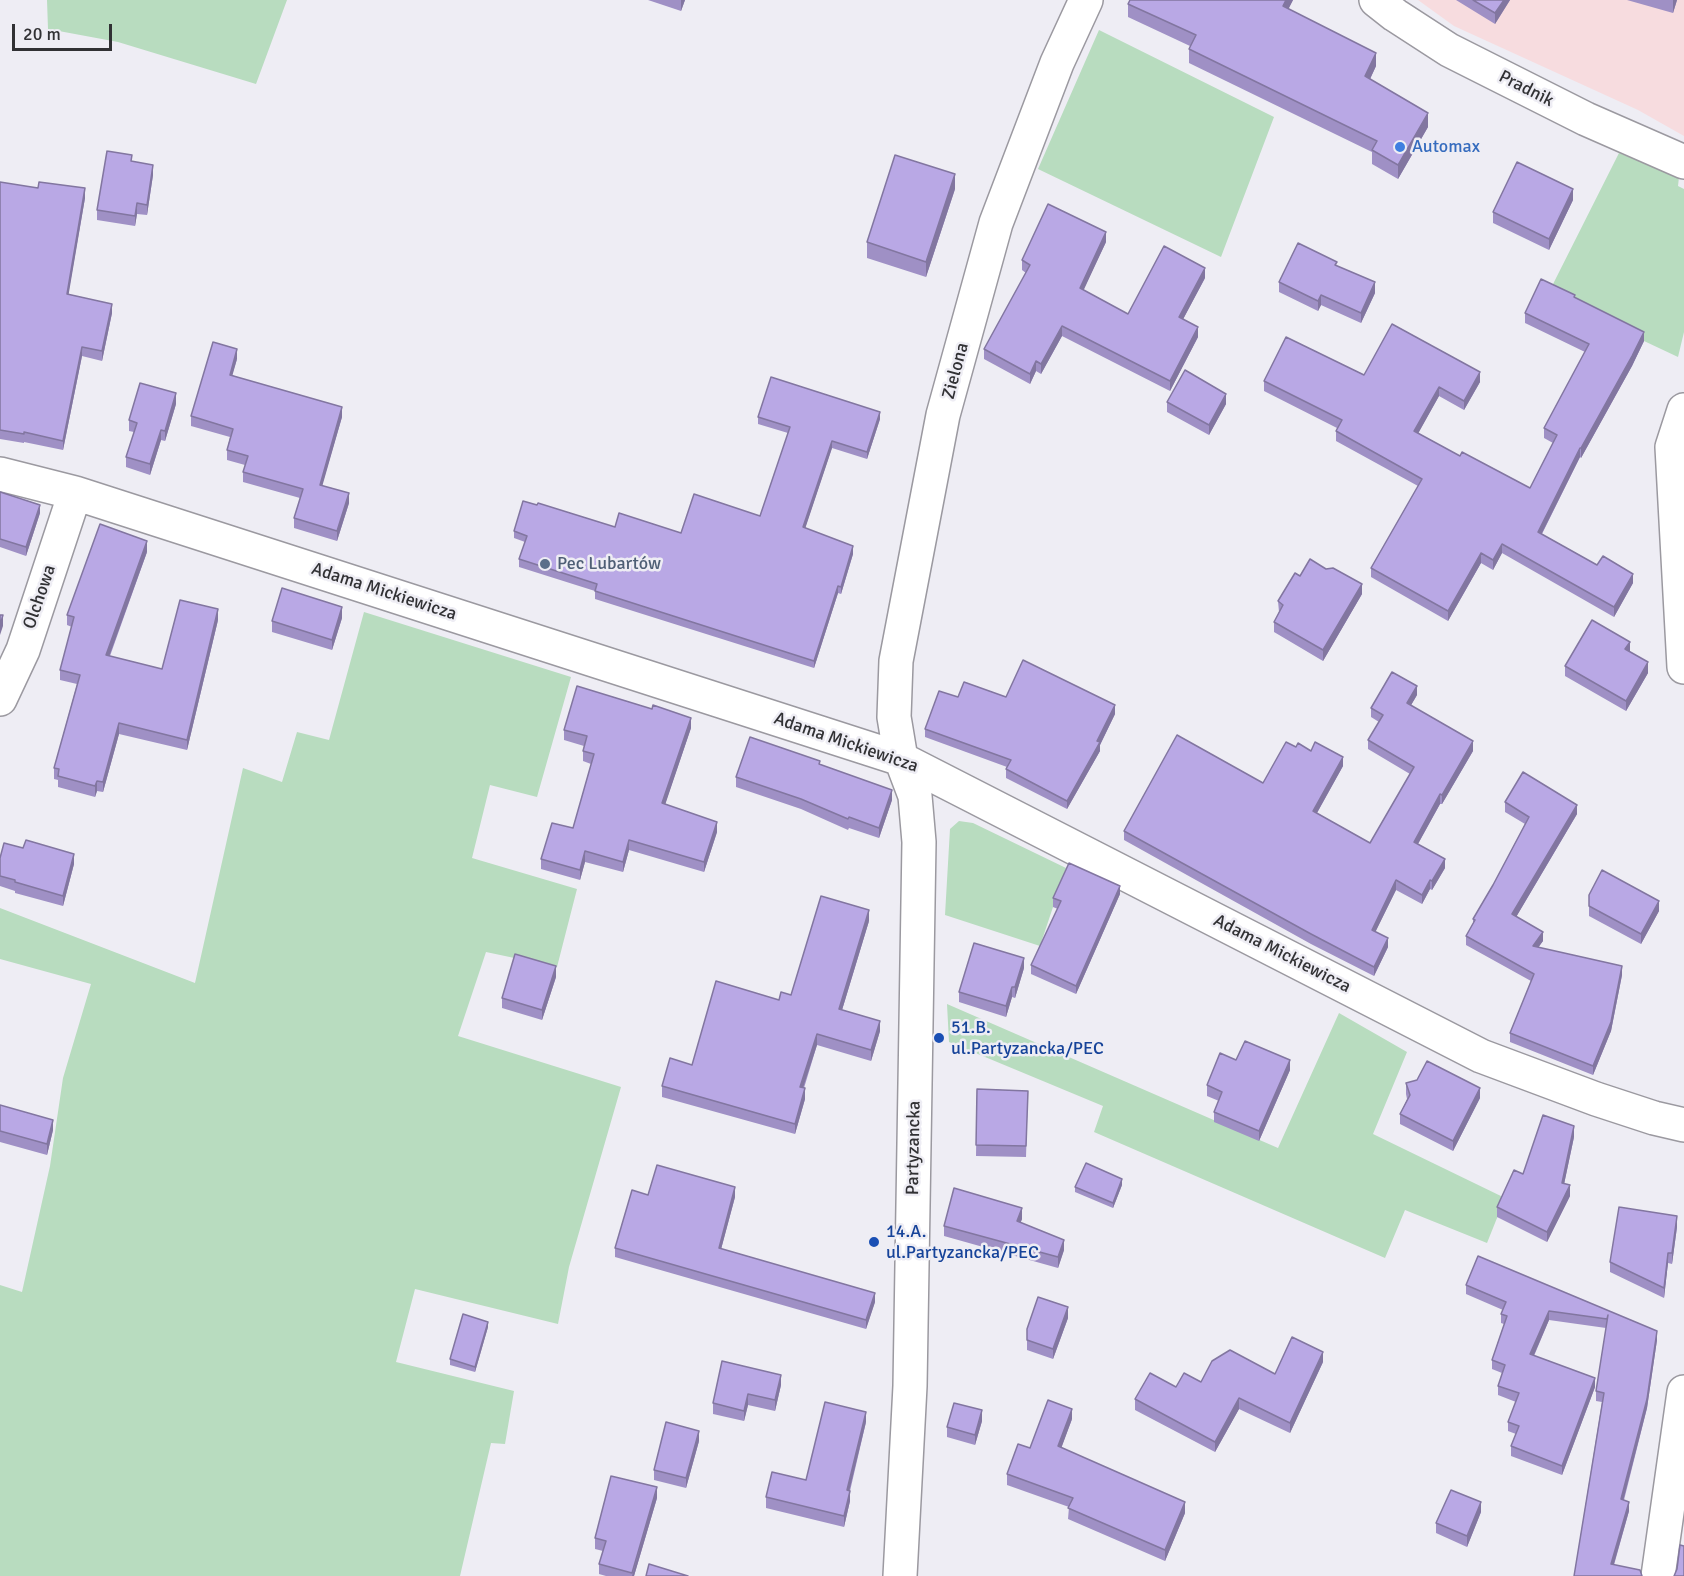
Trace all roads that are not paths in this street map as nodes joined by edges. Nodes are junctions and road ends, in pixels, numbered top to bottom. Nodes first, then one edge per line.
1 (1086, 0) edge
2 (1376, 0) edge
3 (1684, 162) edge
4 (1684, 410) edge
5 (0, 474) edge
6 (75, 493) junction
7 (1684, 667) edge
8 (0, 699) edge
9 (901, 759) junction
10 (1684, 1125) edge
11 (1684, 1392) edge
12 (900, 1576) edge
13 (1658, 1576) edge

1 - 9 street, Zielona
2 - 3 street, Pradnik
4 - 7 street
5 - 6 street, Adama Mickiewicza
6 - 8 street, Olchowa
6 - 9 street, Adama Mickiewicza
9 - 10 street, Adama Mickiewicza
9 - 12 street, Partyzancka
11 - 13 street

